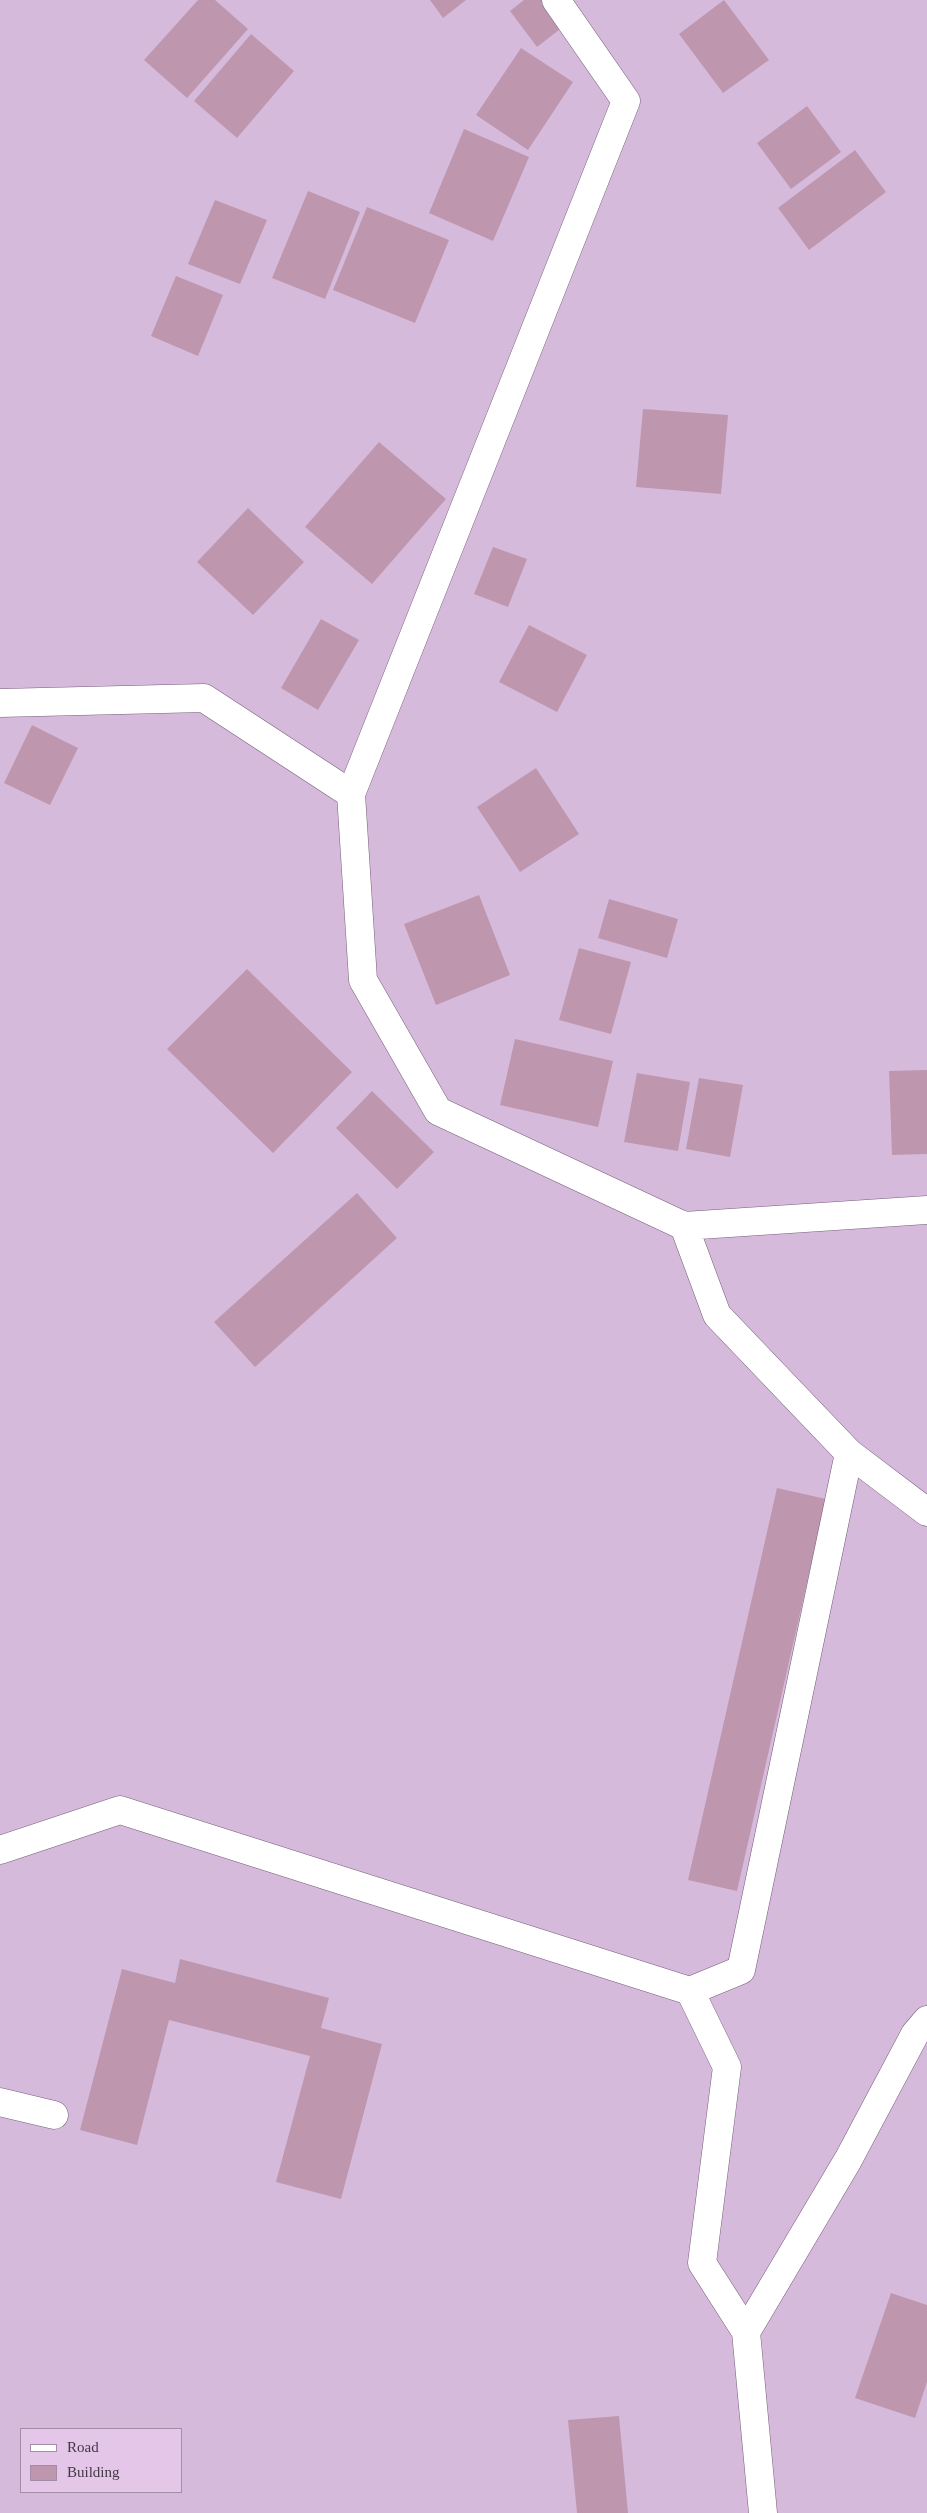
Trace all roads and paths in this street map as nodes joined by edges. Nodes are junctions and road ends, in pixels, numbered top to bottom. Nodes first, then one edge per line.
1 (556, 0) edge
2 (0, 703) edge
3 (351, 794) junction
4 (927, 1210) edge
5 (684, 1226) junction
6 (849, 1453) junction
7 (927, 1512) edge
8 (0, 1850) edge
9 (690, 1992) junction
10 (927, 2020) edge
11 (0, 2102) edge
12 (54, 2115) dead end
13 (746, 2332) junction
14 (763, 2513) edge

1 - 3 street
2 - 3 street
3 - 5 street
4 - 5 street
5 - 6 street
6 - 7 street
6 - 9 street
8 - 9 street
9 - 13 street
10 - 13 street
11 - 12 street
13 - 14 street

